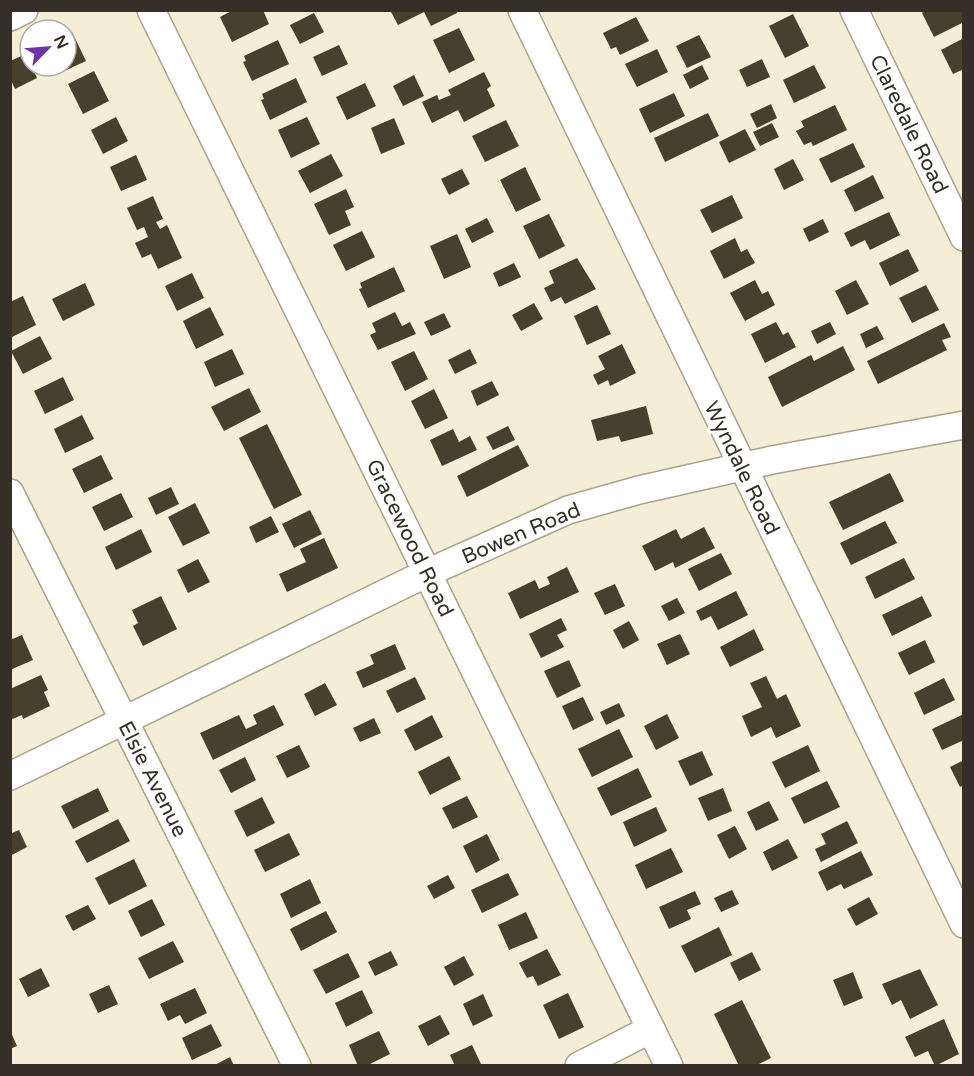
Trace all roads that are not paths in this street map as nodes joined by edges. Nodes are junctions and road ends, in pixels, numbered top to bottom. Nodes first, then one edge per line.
1 (24, 10) edge
2 (150, 10) edge
3 (522, 10) edge
4 (854, 10) edge
5 (10, 17) edge
6 (963, 237) edge
7 (963, 425) edge
8 (742, 468) junction
9 (10, 493) edge
10 (427, 573) junction
11 (124, 720) junction
12 (10, 776) edge
13 (963, 924) edge
14 (651, 1029) junction
15 (297, 1065) edge
16 (579, 1065) edge
17 (669, 1065) edge

1 - 5 street
2 - 10 street, Gracewood Road
3 - 8 street, Wyndale Road
4 - 6 street, Claredale Road
7 - 8 street, Bowen Road
8 - 10 street, Bowen Road
8 - 13 street, Wyndale Road
9 - 11 street, Elsie Avenue
10 - 11 street, Bowen Road
10 - 14 street, Gracewood Road
11 - 12 street, Bowen Road
11 - 15 street, Elsie Avenue
14 - 16 street
14 - 17 street, Gracewood Road

